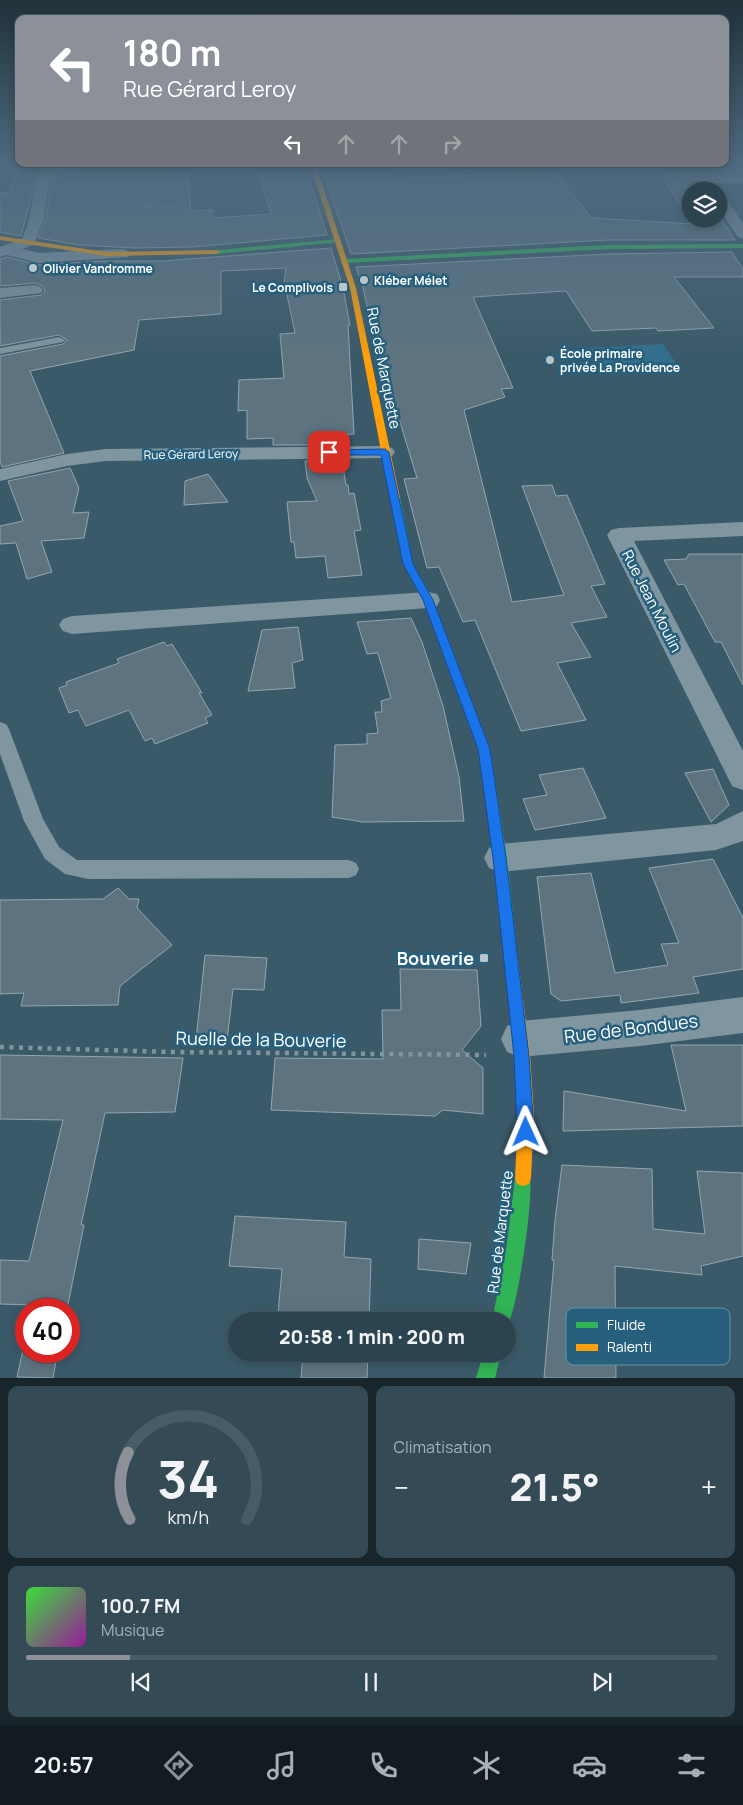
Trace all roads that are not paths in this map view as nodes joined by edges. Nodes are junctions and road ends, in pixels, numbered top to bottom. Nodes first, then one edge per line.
1 (33, 228) edge
2 (334, 228) edge
3 (338, 241) junction
4 (28, 242) junction
5 (743, 246) edge
6 (2, 247) edge
7 (126, 254) junction
8 (346, 261) junction
9 (35, 290) dead end
10 (0, 292) edge
11 (59, 340) dead end
12 (0, 351) edge
13 (385, 452) junction
14 (0, 475) edge
15 (743, 529) edge
16 (428, 600) junction
17 (72, 626) dead end
18 (0, 729) edge
19 (743, 778) edge
20 (743, 824) edge
21 (500, 858) junction
22 (348, 869) dead end
23 (743, 1015) edge
24 (521, 1047) junction
25 (503, 1312) edge
26 (489, 1362) edge
27 (484, 1378) edge

1 - 4 street
2 - 3 street, Rue de Marquette
3 - 7 street
3 - 8 street, Rue de Marquette
4 - 6 street
4 - 7 street
5 - 8 street
6 - 7 street
8 - 13 street, Rue de Marquette
9 - 10 street
11 - 12 lane
13 - 14 street, Rue Gérard Leroy
13 - 16 street, Rue de Marquette
15 - 19 street, Rue Jean Moulin
16 - 17 street
16 - 21 street, Rue de Marquette
18 - 22 lane
20 - 21 street
21 - 24 street, Rue de Marquette
23 - 24 street, Rue de Bondues
24 - 25 street, Rue de Marquette
26 - 27 street

